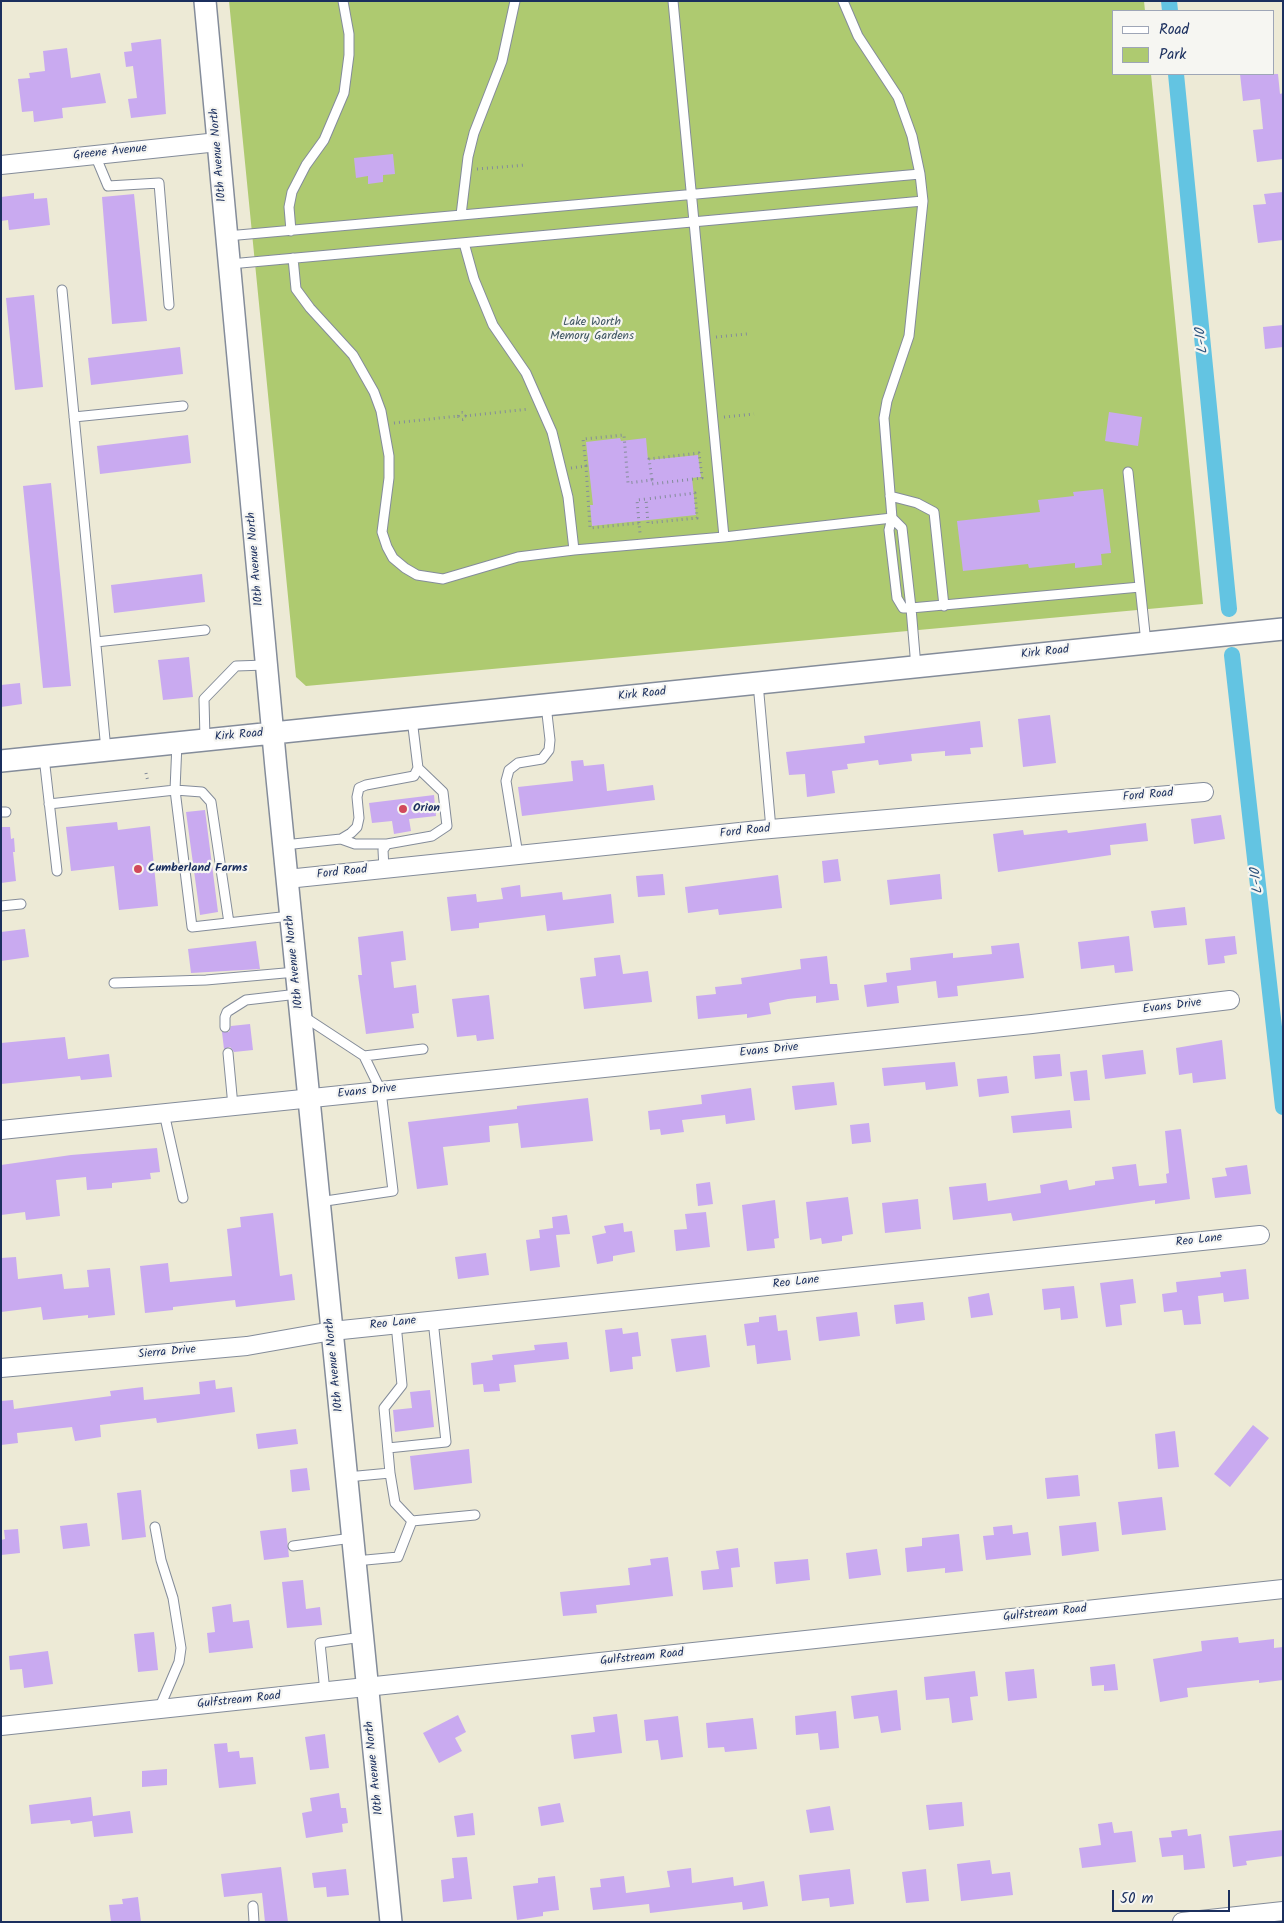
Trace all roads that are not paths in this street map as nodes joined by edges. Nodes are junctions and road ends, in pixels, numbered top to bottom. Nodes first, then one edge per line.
1 (205, 1) edge
2 (343, 1) edge
3 (515, 1) edge
4 (673, 1) edge
5 (843, 1) edge
6 (218, 142) junction
7 (96, 155) junction
8 (1, 164) edge
9 (920, 174) junction
10 (692, 195) junction
11 (923, 201) junction
12 (461, 215) junction
13 (695, 222) junction
14 (291, 231) junction
15 (227, 236) junction
16 (464, 243) junction
17 (293, 258) junction
18 (230, 264) junction
19 (62, 290) dead end
20 (169, 305) dead end
21 (183, 406) dead end
22 (74, 417) junction
23 (1128, 472) dead end
24 (890, 496) junction
25 (892, 518) junction
26 (724, 538) junction
27 (574, 550) junction
28 (1140, 588) junction
29 (944, 606) junction
30 (911, 608) junction
31 (1283, 629) edge
32 (205, 630) dead end
33 (96, 642) junction
34 (1146, 643) junction
35 (266, 664) junction
36 (916, 667) junction
37 (758, 683) junction
38 (546, 705) junction
39 (412, 719) junction
40 (272, 733) junction
41 (206, 738) junction
42 (177, 743) junction
43 (106, 750) junction
44 (44, 757) junction
45 (1, 761) edge
46 (418, 768) junction
47 (175, 790) junction
48 (1204, 792) dead end
49 (49, 804) junction
50 (770, 830) junction
51 (341, 839) junction
52 (387, 844) junction
53 (283, 845) junction
54 (518, 855) junction
55 (384, 869) junction
56 (57, 871) dead end
57 (287, 879) junction
58 (21, 904) dead end
59 (1, 906) edge
60 (290, 916) junction
61 (229, 923) junction
62 (296, 972) junction
63 (114, 983) dead end
64 (298, 994) junction
65 (1230, 1000) dead end
66 (300, 1015) junction
67 (225, 1027) dead end
68 (423, 1049) dead end
69 (228, 1053) dead end
70 (364, 1056) junction
71 (381, 1091) junction
72 (309, 1098) junction
73 (233, 1106) junction
74 (164, 1113) junction
75 (1, 1130) edge
76 (184, 1198) dead end
77 (319, 1202) junction
78 (1260, 1235) dead end
79 (433, 1320) junction
80 (396, 1324) junction
81 (332, 1331) junction
82 (1, 1368) edge
83 (388, 1448) junction
84 (390, 1473) junction
85 (346, 1477) junction
86 (475, 1515) dead end
87 (412, 1521) junction
88 (155, 1527) dead end
89 (352, 1538) junction
90 (292, 1546) dead end
91 (355, 1561) junction
92 (1283, 1589) edge
93 (362, 1637) junction
94 (367, 1688) junction
95 (326, 1692) junction
96 (159, 1709) junction
97 (1, 1726) edge
98 (253, 1906) dead end
99 (1283, 1911) edge
100 (254, 1922) edge
101 (391, 1922) edge
102 (1182, 1922) edge

1 - 6 street, 10th Avenue North
2 - 14 lane
3 - 12 lane
4 - 10 lane
5 - 9 lane
6 - 7 street, Greene Avenue
6 - 15 street, 10th Avenue North
7 - 8 street, Greene Avenue
7 - 20 lane
9 - 10 lane
9 - 11 lane
10 - 12 lane
10 - 13 lane
11 - 13 lane
11 - 24 lane
12 - 14 lane
13 - 16 lane
13 - 26 lane
14 - 15 lane
15 - 18 street, 10th Avenue North
16 - 17 lane
16 - 27 lane
17 - 18 lane
17 - 27 lane
18 - 35 street, 10th Avenue North
19 - 22 lane
21 - 22 lane
22 - 33 lane
23 - 28 lane
24 - 25 lane
24 - 29 lane
25 - 26 lane
25 - 30 lane
25 - 30 lane
26 - 27 lane
28 - 29 lane
28 - 34 lane
29 - 30 lane
30 - 36 lane
31 - 34 street, Kirk Road
32 - 33 lane
33 - 43 lane
34 - 36 street, Kirk Road
35 - 40 street, 10th Avenue North
35 - 41 lane
36 - 37 street, Kirk Road
37 - 38 street, Kirk Road
37 - 50 lane
38 - 39 street, Kirk Road
38 - 54 lane
39 - 40 street, Kirk Road
39 - 46 lane
40 - 41 street, Kirk Road
40 - 53 street, 10th Avenue North
41 - 42 street, Kirk Road
42 - 43 street, Kirk Road
42 - 47 lane
43 - 44 street, Kirk Road
44 - 45 street, Kirk Road
44 - 49 lane
46 - 51 lane
46 - 52 lane
47 - 49 lane
47 - 61 lane
47 - 61 lane
48 - 50 street, Ford Road
49 - 56 lane
50 - 54 street, Ford Road
51 - 52 lane
51 - 53 lane
52 - 55 lane
53 - 57 street, 10th Avenue North
54 - 55 street, Ford Road
55 - 57 street, Ford Road
57 - 60 street, 10th Avenue North
58 - 59 lane
60 - 61 lane
60 - 62 street, 10th Avenue North
62 - 63 lane
62 - 64 street, 10th Avenue North
64 - 66 street, 10th Avenue North
64 - 67 lane
65 - 71 street, Evans Drive
66 - 70 lane
66 - 72 street, 10th Avenue North
68 - 70 lane
69 - 73 lane
70 - 71 lane
71 - 72 street, Evans Drive
71 - 77 lane
72 - 73 street
72 - 77 street, 10th Avenue North
73 - 74 street
74 - 75 street
74 - 76 lane
77 - 81 street, 10th Avenue North
78 - 79 street, Reo Lane
79 - 80 street, Reo Lane
79 - 83 lane
80 - 81 street, Reo Lane
80 - 83 lane
81 - 82 street, Sierra Drive
81 - 85 street, 10th Avenue North
83 - 84 lane
84 - 85 lane
84 - 87 lane
85 - 89 street, 10th Avenue North
86 - 87 lane
87 - 91 lane
88 - 96 lane
89 - 90 lane
89 - 91 street, 10th Avenue North
91 - 93 street, 10th Avenue North
92 - 94 street, Gulfstream Road
93 - 94 street, 10th Avenue North
93 - 95 lane
94 - 95 street, Gulfstream Road
94 - 101 street, 10th Avenue North
95 - 96 street, Gulfstream Road
96 - 97 street, Gulfstream Road
98 - 100 lane
99 - 102 street

